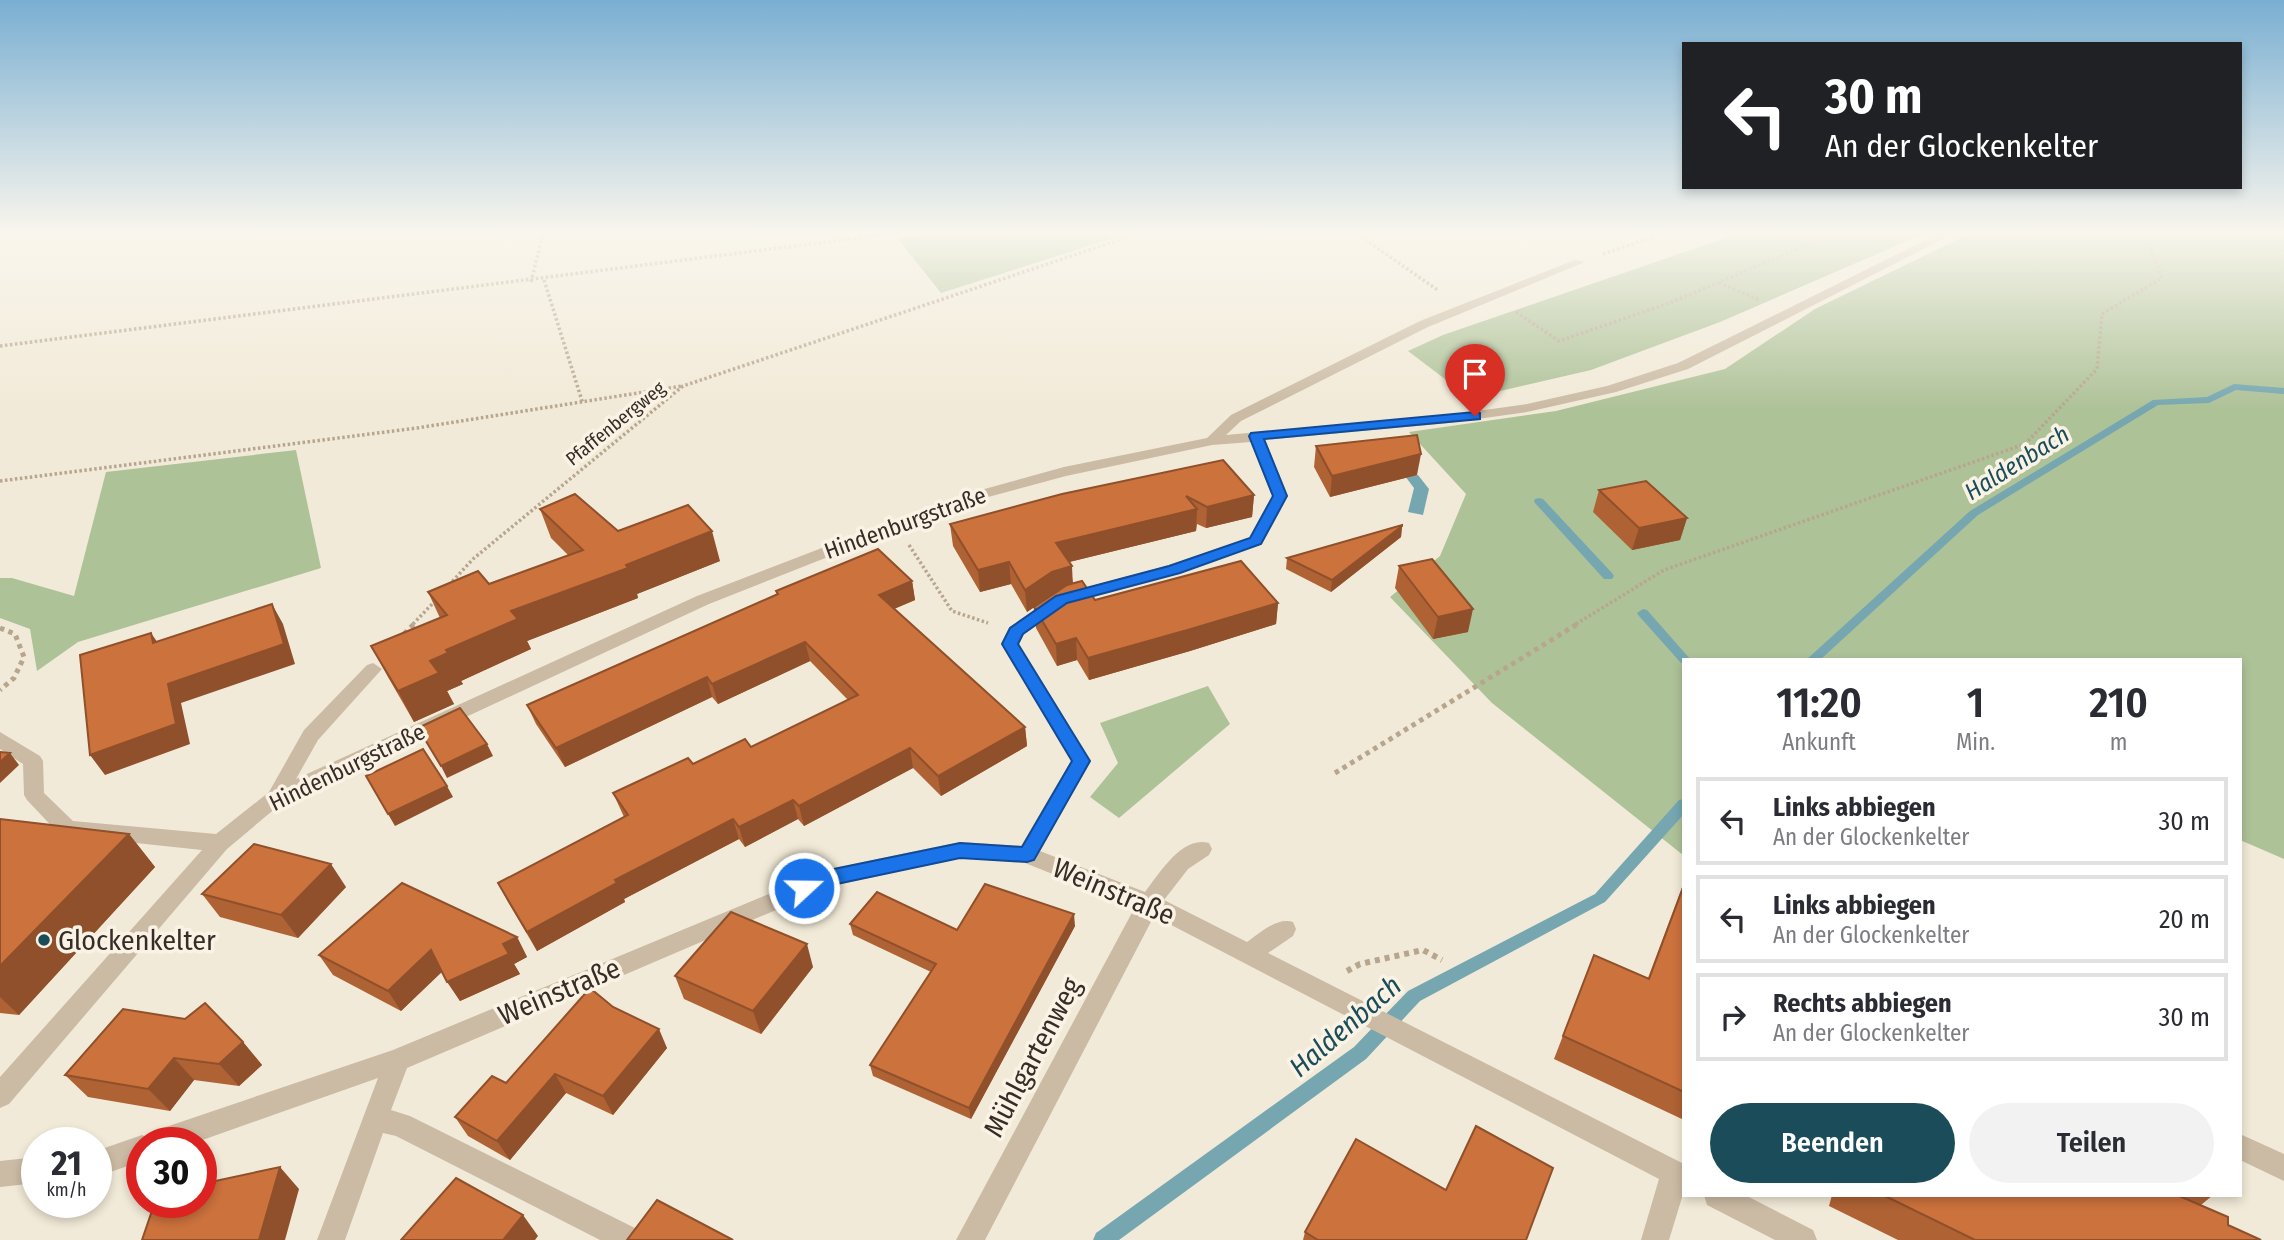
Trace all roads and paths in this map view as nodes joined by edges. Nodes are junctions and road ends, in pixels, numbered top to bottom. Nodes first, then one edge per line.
1 (449, 292) edge
2 (548, 292) edge
3 (964, 292) edge
4 (1439, 292) edge
5 (1500, 292) edge
6 (1694, 292) edge
7 (1739, 292) edge
8 (1832, 292) edge
9 (2138, 292) edge
10 (1492, 295) junction
11 (1462, 308) junction
12 (1790, 313) junction
13 (0, 346) edge
14 (683, 386) junction
15 (583, 404) junction
16 (1256, 436) junction
17 (1212, 440) junction
18 (0, 481) edge
19 (896, 524) junction
20 (445, 589) edge
21 (436, 599) edge
22 (0, 628) edge
23 (1016, 631) junction
24 (373, 668) joint
25 (0, 690) edge
26 (0, 739) edge
27 (1335, 773) dead end
28 (276, 797) junction
29 (220, 843) junction
30 (1201, 849) dead end
31 (1027, 855) junction
32 (1149, 903) junction
33 (1285, 929) dead end
34 (1248, 954) junction
35 (1442, 960) dead end
36 (1316, 989) junction
37 (397, 1060) junction
38 (0, 1096) edge
39 (375, 1118) junction
40 (203, 1127) edge
41 (2242, 1148) edge
42 (2284, 1168) edge
43 (21, 1172) edge
44 (0, 1174) edge
45 (1679, 1176) edge
46 (1721, 1197) edge
47 (331, 1240) edge
48 (629, 1240) edge
49 (970, 1240) edge
50 (1655, 1240) edge
51 (1803, 1240) edge

1 - 13 path
2 - 15 path
3 - 14 path, Pfaffenbergweg
4 - 11 path
5 - 10 street
6 - 10 path
7 - 12 path
8 - 12 street, Hindenburgstraße
9 - 27 path
10 - 11 street
11 - 17 street
12 - 16 street, Hindenburgstraße
14 - 15 path
14 - 20 path, Pfaffenbergweg
15 - 18 path
16 - 17 street, Hindenburgstraße
16 - 23 street
17 - 19 street, Hindenburgstraße
19 - 23 path
19 - 28 street, Hindenburgstraße
21 - 24 path
22 - 25 path
23 - 31 street
24 - 28 street
26 - 29 street
28 - 29 street, Hindenburgstraße
29 - 38 street, Hindenburgstraße
30 - 32 street, Mühlgartenweg
31 - 32 street, Weinstraße
31 - 37 street, Weinstraße
32 - 34 street, Weinstraße
32 - 49 street, Mühlgartenweg
33 - 34 street
34 - 36 street, Weinstraße
35 - 36 path
36 - 45 street, Weinstraße
37 - 39 street
37 - 40 street, Weinstraße
39 - 47 street
39 - 48 street
41 - 42 street
43 - 44 street
45 - 50 street
46 - 51 street

